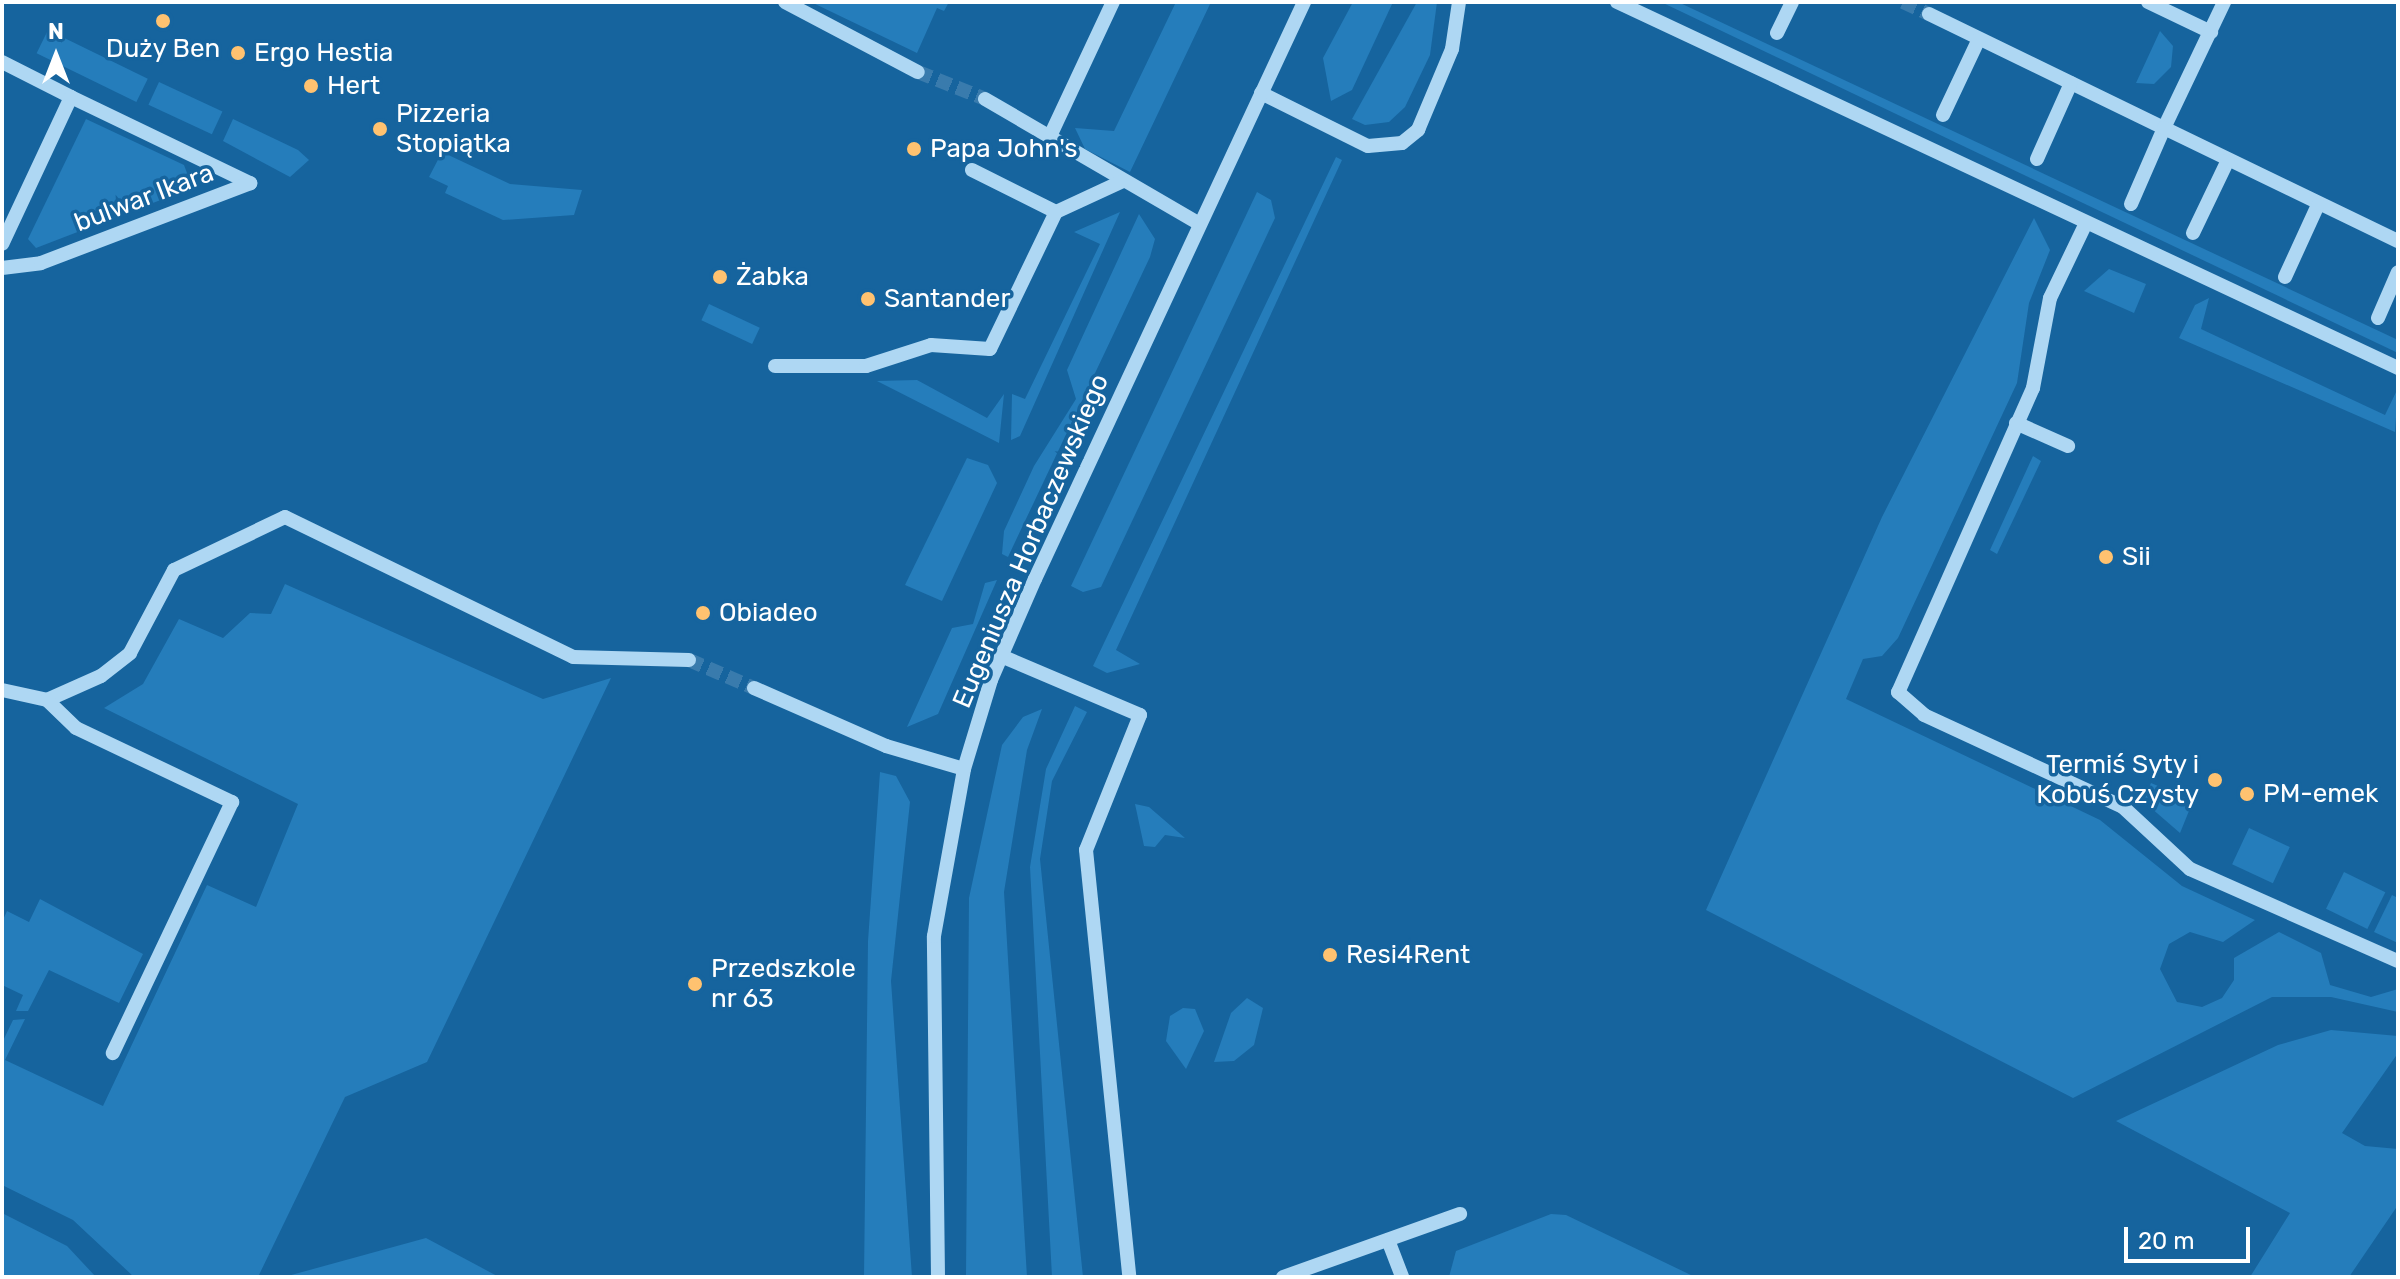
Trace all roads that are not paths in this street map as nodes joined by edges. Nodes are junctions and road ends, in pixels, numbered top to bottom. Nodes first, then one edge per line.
1 (785, 2) edge
2 (1113, 2) edge
3 (1304, 2) edge
4 (1459, 2) edge
5 (1617, 2) edge
6 (1792, 2) edge
7 (2148, 2) edge
8 (2224, 2) edge
9 (1929, 14) tunnel mouth
10 (2211, 32) junction
11 (1777, 33) dead end
12 (1979, 39) junction
13 (2, 62) edge
14 (918, 72) tunnel mouth
15 (2071, 83) junction
16 (1261, 93) junction
17 (71, 97) junction
18 (985, 99) tunnel mouth
19 (1943, 115) dead end
20 (2164, 128) junction
21 (1052, 132) junction
22 (2037, 159) dead end
23 (2228, 160) junction
24 (972, 170) dead end
25 (1123, 181) junction
26 (2131, 204) dead end
27 (2318, 205) junction
28 (1056, 212) junction
29 (1198, 223) junction
30 (2086, 223) junction
31 (2193, 233) dead end
32 (2398, 241) edge
33 (2, 244) edge
34 (2, 268) edge
35 (2398, 272) edge
36 (2285, 277) dead end
37 (2378, 318) dead end
38 (775, 366) dead end
39 (2398, 368) edge
40 (2016, 423) junction
41 (2068, 446) dead end
42 (1001, 656) junction
43 (689, 660) tunnel mouth
44 (754, 688) tunnel mouth
45 (2, 690) edge
46 (47, 700) junction
47 (964, 769) junction
48 (2398, 961) edge
49 (113, 1053) dead end
50 (1460, 1214) dead end
51 (1388, 1240) junction
52 (938, 1277) edge
53 (1129, 1277) edge
54 (1283, 1277) edge
55 (1402, 1277) edge

1 - 14 street
2 - 21 street
3 - 16 street, Eugeniusza Horbaczewskiego
4 - 16 street
5 - 30 street
6 - 11 street
7 - 10 street
8 - 10 street
9 - 12 street
10 - 20 street
12 - 15 street
12 - 19 street
13 - 17 street, bulwar Ikara
15 - 20 street
15 - 22 street
16 - 29 street, Eugeniusza Horbaczewskiego
17 - 33 street
17 - 34 street, bulwar Ikara
18 - 21 street
20 - 23 street
20 - 26 street
21 - 25 street
23 - 27 street
23 - 31 street
24 - 28 street
25 - 28 street
25 - 29 street
27 - 32 street
27 - 36 street
28 - 38 street
29 - 42 street, Eugeniusza Horbaczewskiego
30 - 39 street
30 - 40 street
35 - 37 street
40 - 41 street
40 - 48 street
42 - 47 street, Eugeniusza Horbaczewskiego
42 - 53 street
43 - 46 street
44 - 47 street
45 - 46 street
46 - 49 street
47 - 52 street, Eugeniusza Horbaczewskiego
50 - 51 street
51 - 54 street
51 - 55 street

